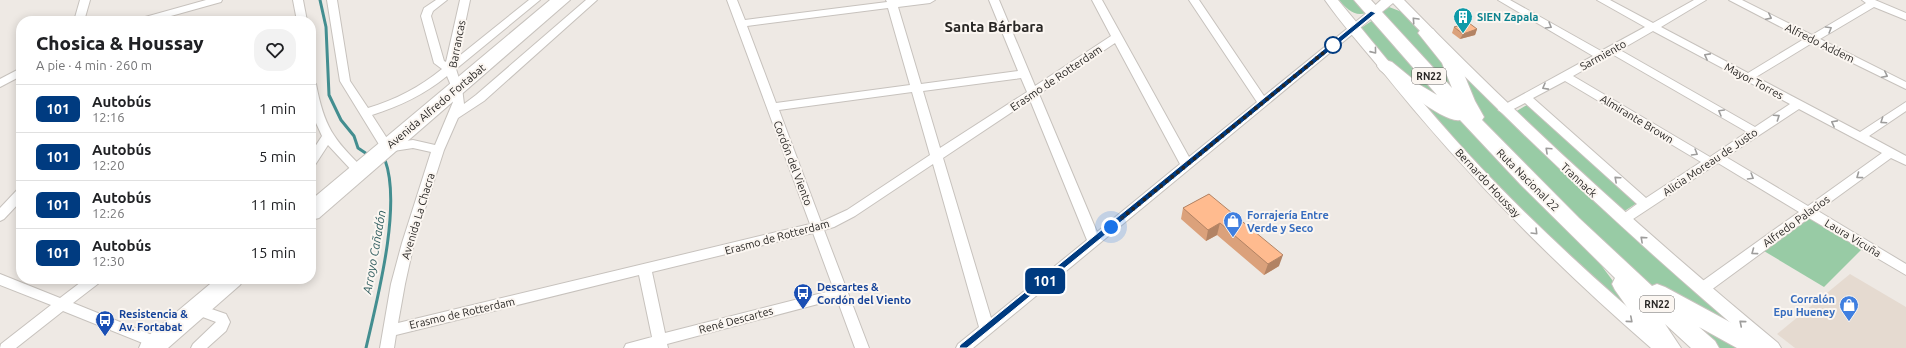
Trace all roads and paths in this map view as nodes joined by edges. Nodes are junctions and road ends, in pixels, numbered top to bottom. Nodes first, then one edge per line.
1 (85, 0) edge
2 (217, 0) edge
3 (298, 0) edge
4 (332, 0) edge
5 (442, 0) edge
6 (465, 0) edge
7 (535, 0) edge
8 (561, 0) edge
9 (592, 0) edge
10 (732, 0) edge
11 (930, 0) edge
12 (994, 0) edge
13 (1097, 0) edge
14 (1194, 0) edge
15 (1331, 0) edge
16 (1388, 0) edge
17 (1397, 0) edge
18 (1503, 0) edge
19 (1602, 0) edge
20 (1701, 0) edge
21 (1734, 0) edge
22 (1887, 0) edge
23 (1870, 1) edge
24 (892, 2) edge
25 (1367, 6) edge
26 (1906, 8) edge
27 (178, 11) junction
28 (80, 16) edge
29 (160, 16) edge
30 (176, 16) edge
31 (301, 16) edge
32 (1906, 17) edge
33 (741, 24) junction
34 (1653, 27) junction
35 (1355, 28) junction
36 (1428, 32) junction
37 (1117, 37) junction
38 (1812, 39) junction
39 (1612, 50) junction
40 (1601, 56) junction
41 (1386, 66) junction
42 (16, 74) edge
43 (1025, 74) junction
44 (1565, 76) junction
45 (1748, 77) junction
46 (454, 78) junction
47 (0, 84) edge
48 (1906, 86) edge
49 (917, 88) junction
50 (1033, 93) junction
51 (1526, 98) junction
52 (1263, 103) junction
53 (1798, 104) junction
54 (1906, 106) edge
55 (772, 107) junction
56 (1504, 110) junction
57 (365, 113) junction
58 (316, 114) edge
59 (455, 114) junction
60 (1755, 132) junction
61 (327, 137) junction
62 (1485, 137) junction
63 (1860, 137) junction
64 (387, 148) junction
65 (438, 150) junction
66 (1890, 153) junction
67 (316, 154) edge
68 (937, 157) junction
69 (1507, 160) junction
70 (1714, 160) junction
71 (1906, 161) edge
72 (1187, 164) junction
73 (359, 171) junction
74 (16, 198) edge
75 (1646, 205) junction
76 (316, 208) edge
77 (1809, 212) junction
78 (0, 216) edge
79 (1622, 220) junction
80 (1575, 227) junction
81 (818, 228) junction
82 (1094, 241) junction
83 (1609, 260) junction
84 (645, 270) junction
85 (1906, 270) edge
86 (0, 279) edge
87 (88, 284) edge
88 (226, 284) edge
89 (1702, 290) junction
90 (842, 293) junction
91 (62, 304) junction
92 (197, 309) junction
93 (987, 329) junction
94 (390, 331) junction
95 (660, 344) edge
96 (154, 345) edge
97 (6, 348) edge
98 (198, 348) edge
99 (387, 348) edge
100 (631, 348) edge
101 (862, 348) edge
102 (963, 348) edge
103 (1663, 348) edge
104 (1669, 348) edge
105 (1707, 348) edge
106 (1757, 348) edge
107 (1772, 348) edge

1 - 28 street
2 - 27 street
3 - 31 street
4 - 57 street
5 - 46 street
6 - 46 street, Barrancas
7 - 46 street
8 - 46 highway, Avenida Alfredo Fortabat
9 - 59 street
10 - 33 street, Cordón del Viento
11 - 24 street
12 - 43 street
13 - 37 street
14 - 52 street
15 - 35 street, Bernardo Houssay
16 - 25 street
36 -> 17 street, Trannack
18 -> 40 street
19 - 34 street, Mayor Torres
20 - 34 street, Sarmiento
21 -> 38 street, Alfredo Addem
22 - 26 street
23 - 32 street
38 -> 23 street
24 - 33 street
24 - 49 street
25 - 35 street
25 - 62 main road, Ruta Nacional 22 / RN22
27 - 29 street
27 - 30 street
33 - 55 street, Cordón del Viento
34 - 39 street, Sarmiento
45 -> 34 street, Mayor Torres
35 -> 41 street, Bernardo Houssay
35 - 52 street
36 - 56 street, Trannack
36 - 69 main road
37 - 50 street, Erasmo de Rotterdam
37 - 72 street
38 - 45 street
38 -> 48 street, Alfredo Addem
39 - 40 street, Sarmiento
60 -> 39 street
40 - 44 street, Sarmiento
41 - 62 main road
41 -> 103 street, Bernardo Houssay
42 - 47 street
43 - 49 street
43 - 50 street
44 -> 51 street, Sarmiento
44 -> 70 street, Almirante Brown
45 - 53 street, Mayor Torres
46 - 57 street
46 - 59 street, Avenida La Chacra
46 - 64 highway, Avenida Alfredo Fortabat
49 - 55 street
49 - 68 street
50 - 68 street, Erasmo de Rotterdam
50 - 82 street
51 - 56 street, Sarmiento
75 -> 51 street
52 - 72 street
60 -> 53 street, Alicia Moreau de Justo
63 -> 53 street, Mayor Torres
54 -> 63 street
55 - 81 street, Cordón del Viento
79 -> 56 street, Trannack
57 - 64 street
58 - 61 street
59 - 65 street, Avenida La Chacra
60 - 70 street, Alicia Moreau de Justo
61 - 67 street
61 - 73 street
62 - 69 main road, Ruta Nacional 22 / RN22
63 - 66 street, Mayor Torres
64 - 65 street
64 - 73 highway, Avenida Alfredo Fortabat
65 - 94 street, Avenida La Chacra
66 - 71 street, Mayor Torres
66 -> 77 street, Alfredo Palacios
68 - 81 street, Erasmo de Rotterdam
68 - 93 street
69 - 80 main road, Ruta Nacional 22 / RN22
70 - 75 street, Alicia Moreau de Justo
70 -> 77 street, Laura Vicuña
72 - 82 street
73 - 76 highway, Avenida Alfredo Fortabat
74 - 78 street
75 - 79 street, Alicia Moreau de Justo
77 - 85 street, Laura Vicuña
77 -> 89 street, Alfredo Palacios
89 -> 79 street, Trannack
80 - 83 main road, Ruta Nacional 22 / RN22
80 - 104 main road
81 - 84 street, Erasmo de Rotterdam
81 - 90 street, Cordón del Viento
82 - 93 street
83 - 105 main road, Ruta Nacional 22 / RN22
83 - 106 main road
84 - 94 street, Erasmo de Rotterdam
84 - 95 street
86 - 91 street
87 - 91 street
88 - 92 highway
107 -> 89 street, Trannack
90 - 95 street, René Descartes
90 - 101 street, Cordón del Viento
91 - 96 street
91 - 97 street
92 - 96 highway
92 - 98 street
93 - 102 street
94 - 99 street, Avenida La Chacra
95 - 100 street, René Descartes

